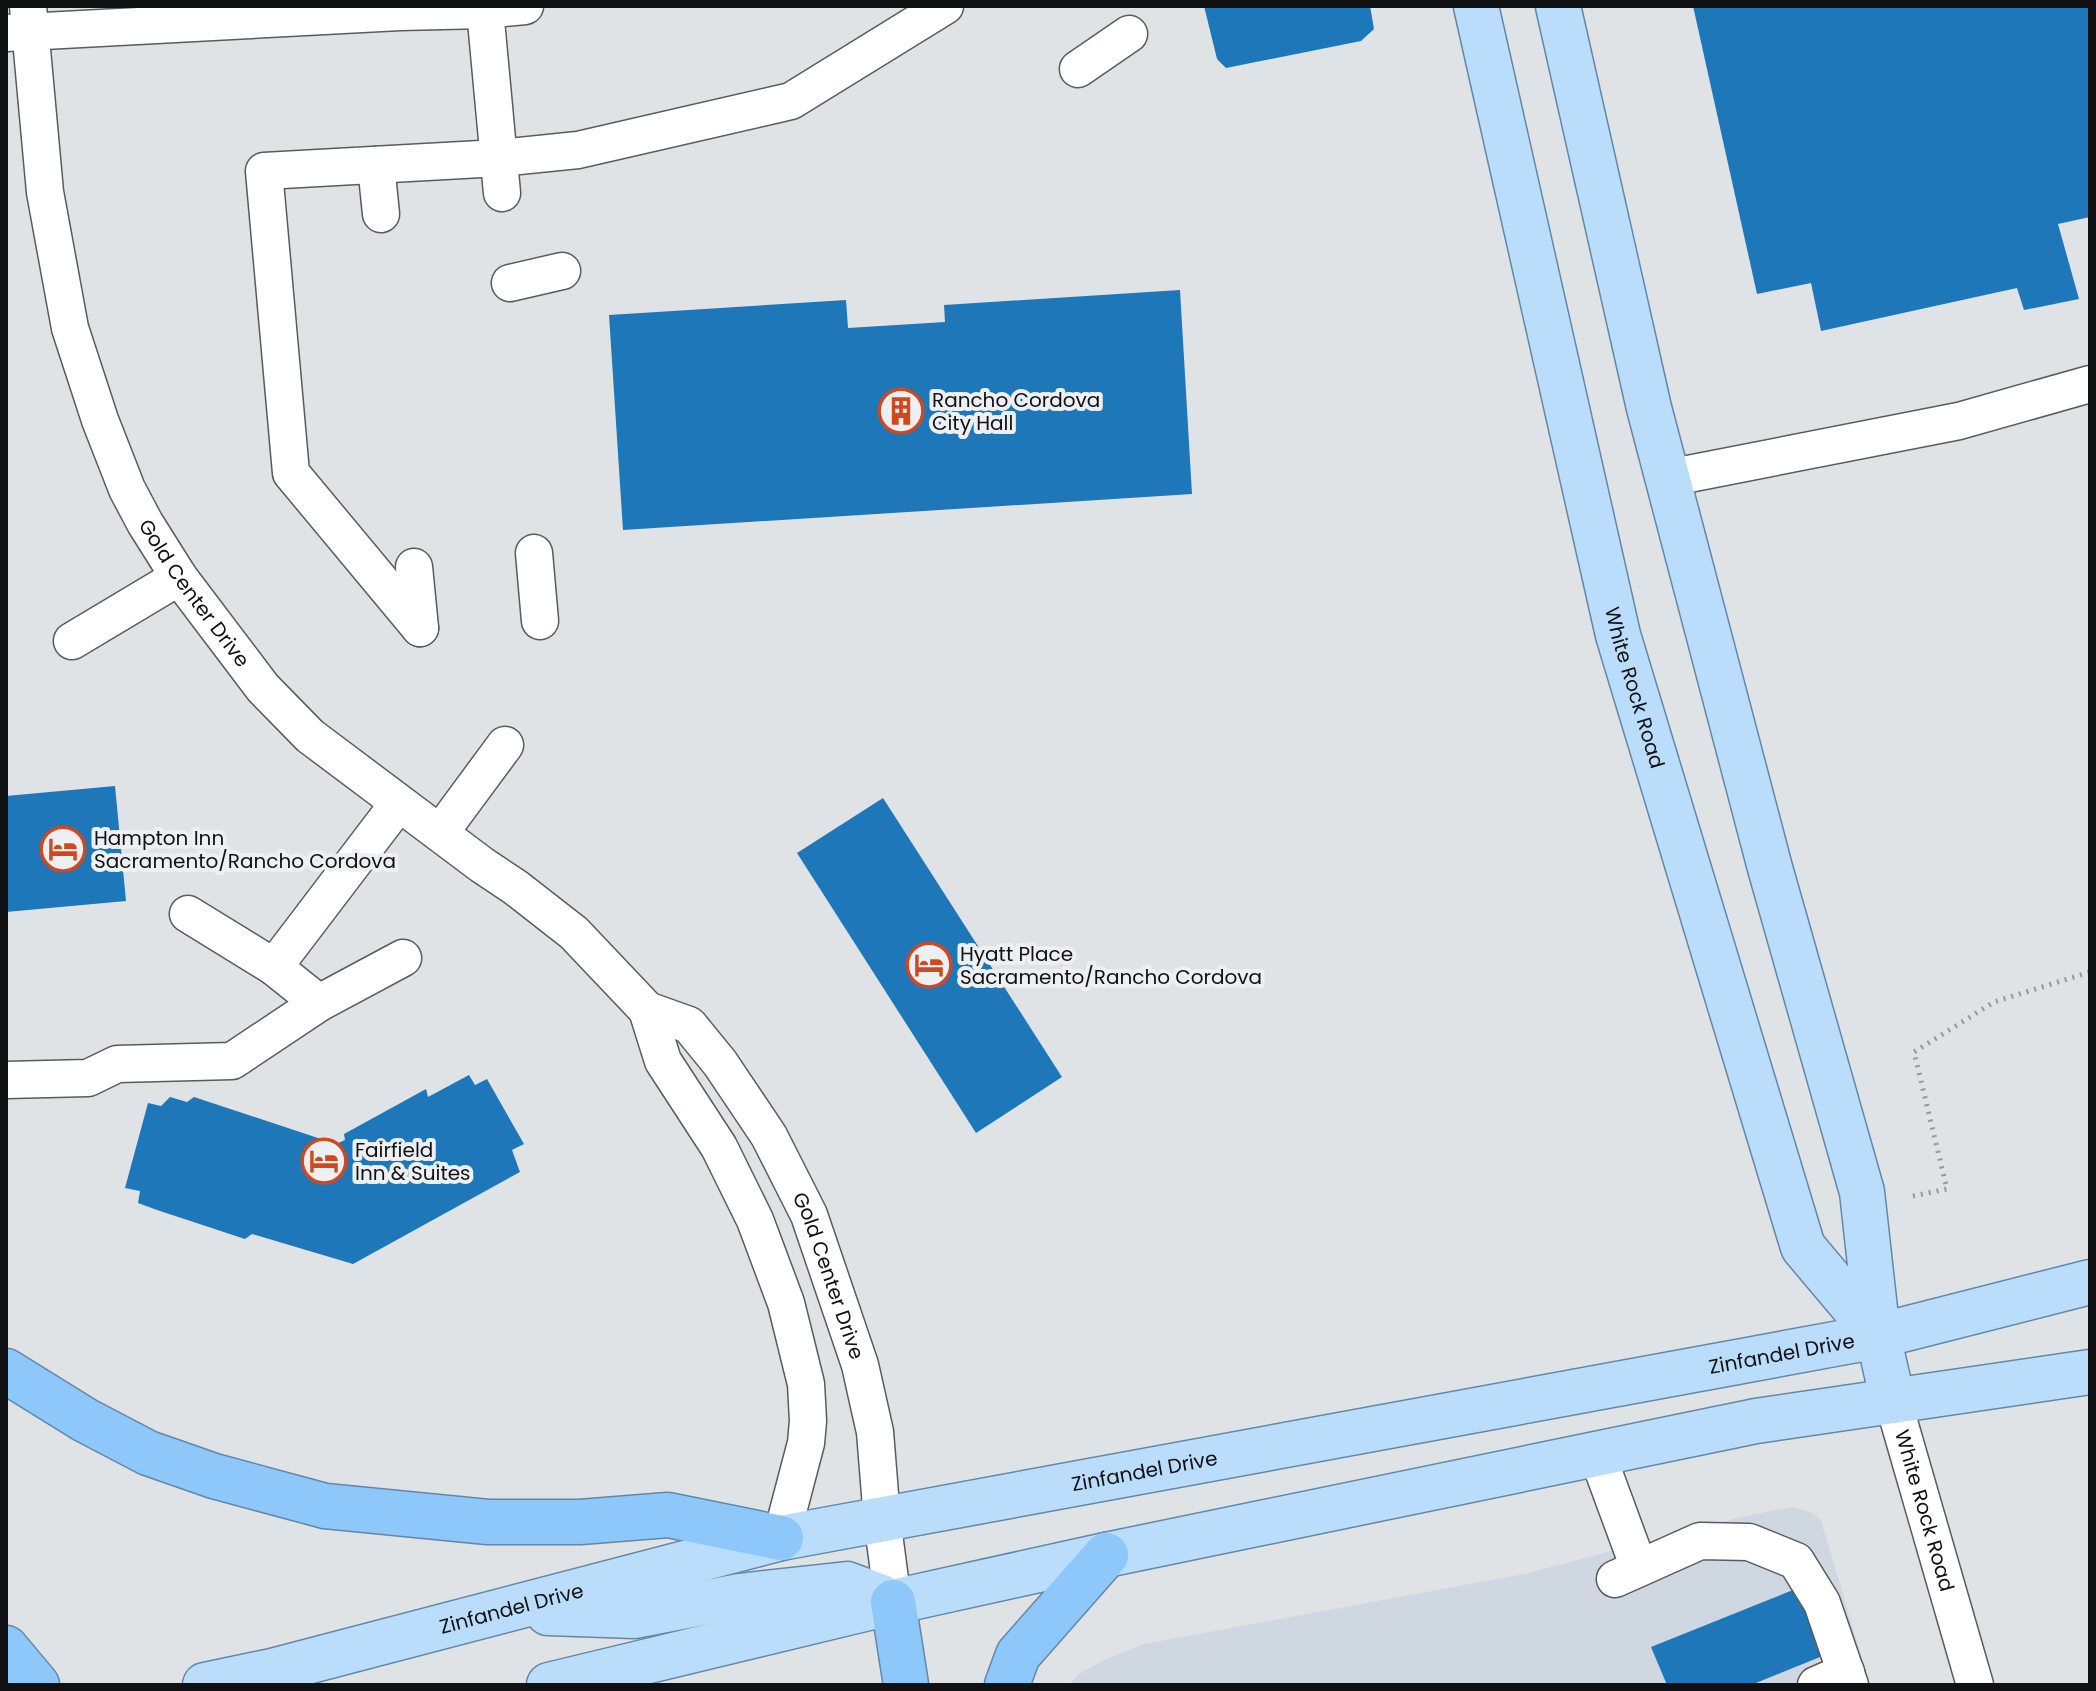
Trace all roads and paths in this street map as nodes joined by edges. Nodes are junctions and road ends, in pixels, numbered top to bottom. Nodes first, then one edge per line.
1 (525, 6) edge
2 (945, 6) edge
3 (1476, 6) edge
4 (1558, 6) edge
5 (485, 10) junction
6 (22, 24) edge
7 (1129, 34) dead end
8 (1078, 69) dead end
9 (376, 165) junction
10 (500, 175) junction
11 (381, 214) dead end
12 (562, 271) dead end
13 (510, 283) dead end
14 (2090, 384) edge
15 (1668, 478) junction
16 (534, 553) dead end
17 (414, 567) dead end
18 (179, 577) junction
19 (540, 621) dead end
20 (72, 641) dead end
21 (505, 745) dead end
22 (398, 804) junction
23 (440, 833) junction
24 (188, 914) dead end
25 (403, 958) dead end
26 (274, 967) junction
27 (2090, 972) edge
28 (319, 1003) junction
29 (647, 1010) junction
30 (6, 1080) edge
31 (1913, 1196) dead end
32 (2090, 1282) edge
33 (1878, 1336) junction
34 (6, 1371) edge
35 (2090, 1372) edge
36 (1893, 1401) junction
37 (1597, 1454) junction
38 (882, 1519) junction
39 (781, 1538) junction
40 (1106, 1555) junction
41 (893, 1602) junction
42 (501, 1612) junction
43 (6, 1648) edge
44 (1837, 1681) edge
45 (37, 1685) edge
46 (205, 1685) edge
47 (549, 1685) edge
48 (906, 1685) edge
49 (1007, 1685) edge
50 (1975, 1685) edge

1 - 5 street
2 - 10 street
3 - 33 main road, White Rock Road
4 - 15 main road, White Rock Road
5 - 6 street
5 - 10 street
6 - 18 street, Gold Center Drive
7 - 8 street
9 - 10 street
9 - 11 street
9 - 17 street
12 - 13 street
14 - 15 street
15 - 33 main road, White Rock Road
16 - 19 street
18 - 20 street
18 - 22 street, Gold Center Drive
21 - 23 street
22 - 23 street, Gold Center Drive
22 - 26 street
23 - 29 street, Gold Center Drive
24 - 26 street
25 - 28 street
26 - 28 street
27 - 31 path
28 - 30 street
29 - 38 street, Gold Center Drive
29 - 39 street, Gold Center Drive
32 - 33 main road, Zinfandel Drive
33 - 36 main road, White Rock Road
33 - 38 main road, Zinfandel Drive
34 - 39 highway
35 - 36 main road
36 - 37 main road
36 - 50 street, White Rock Road
37 - 40 main road
37 - 44 street
38 - 39 main road, Zinfandel Drive
38 - 41 street, Gold Center Drive
39 - 42 main road, Zinfandel Drive
40 - 41 main road
40 - 49 highway
41 - 42 main road
41 - 47 main road
41 - 48 highway
42 - 46 main road, Zinfandel Drive
43 - 45 highway

